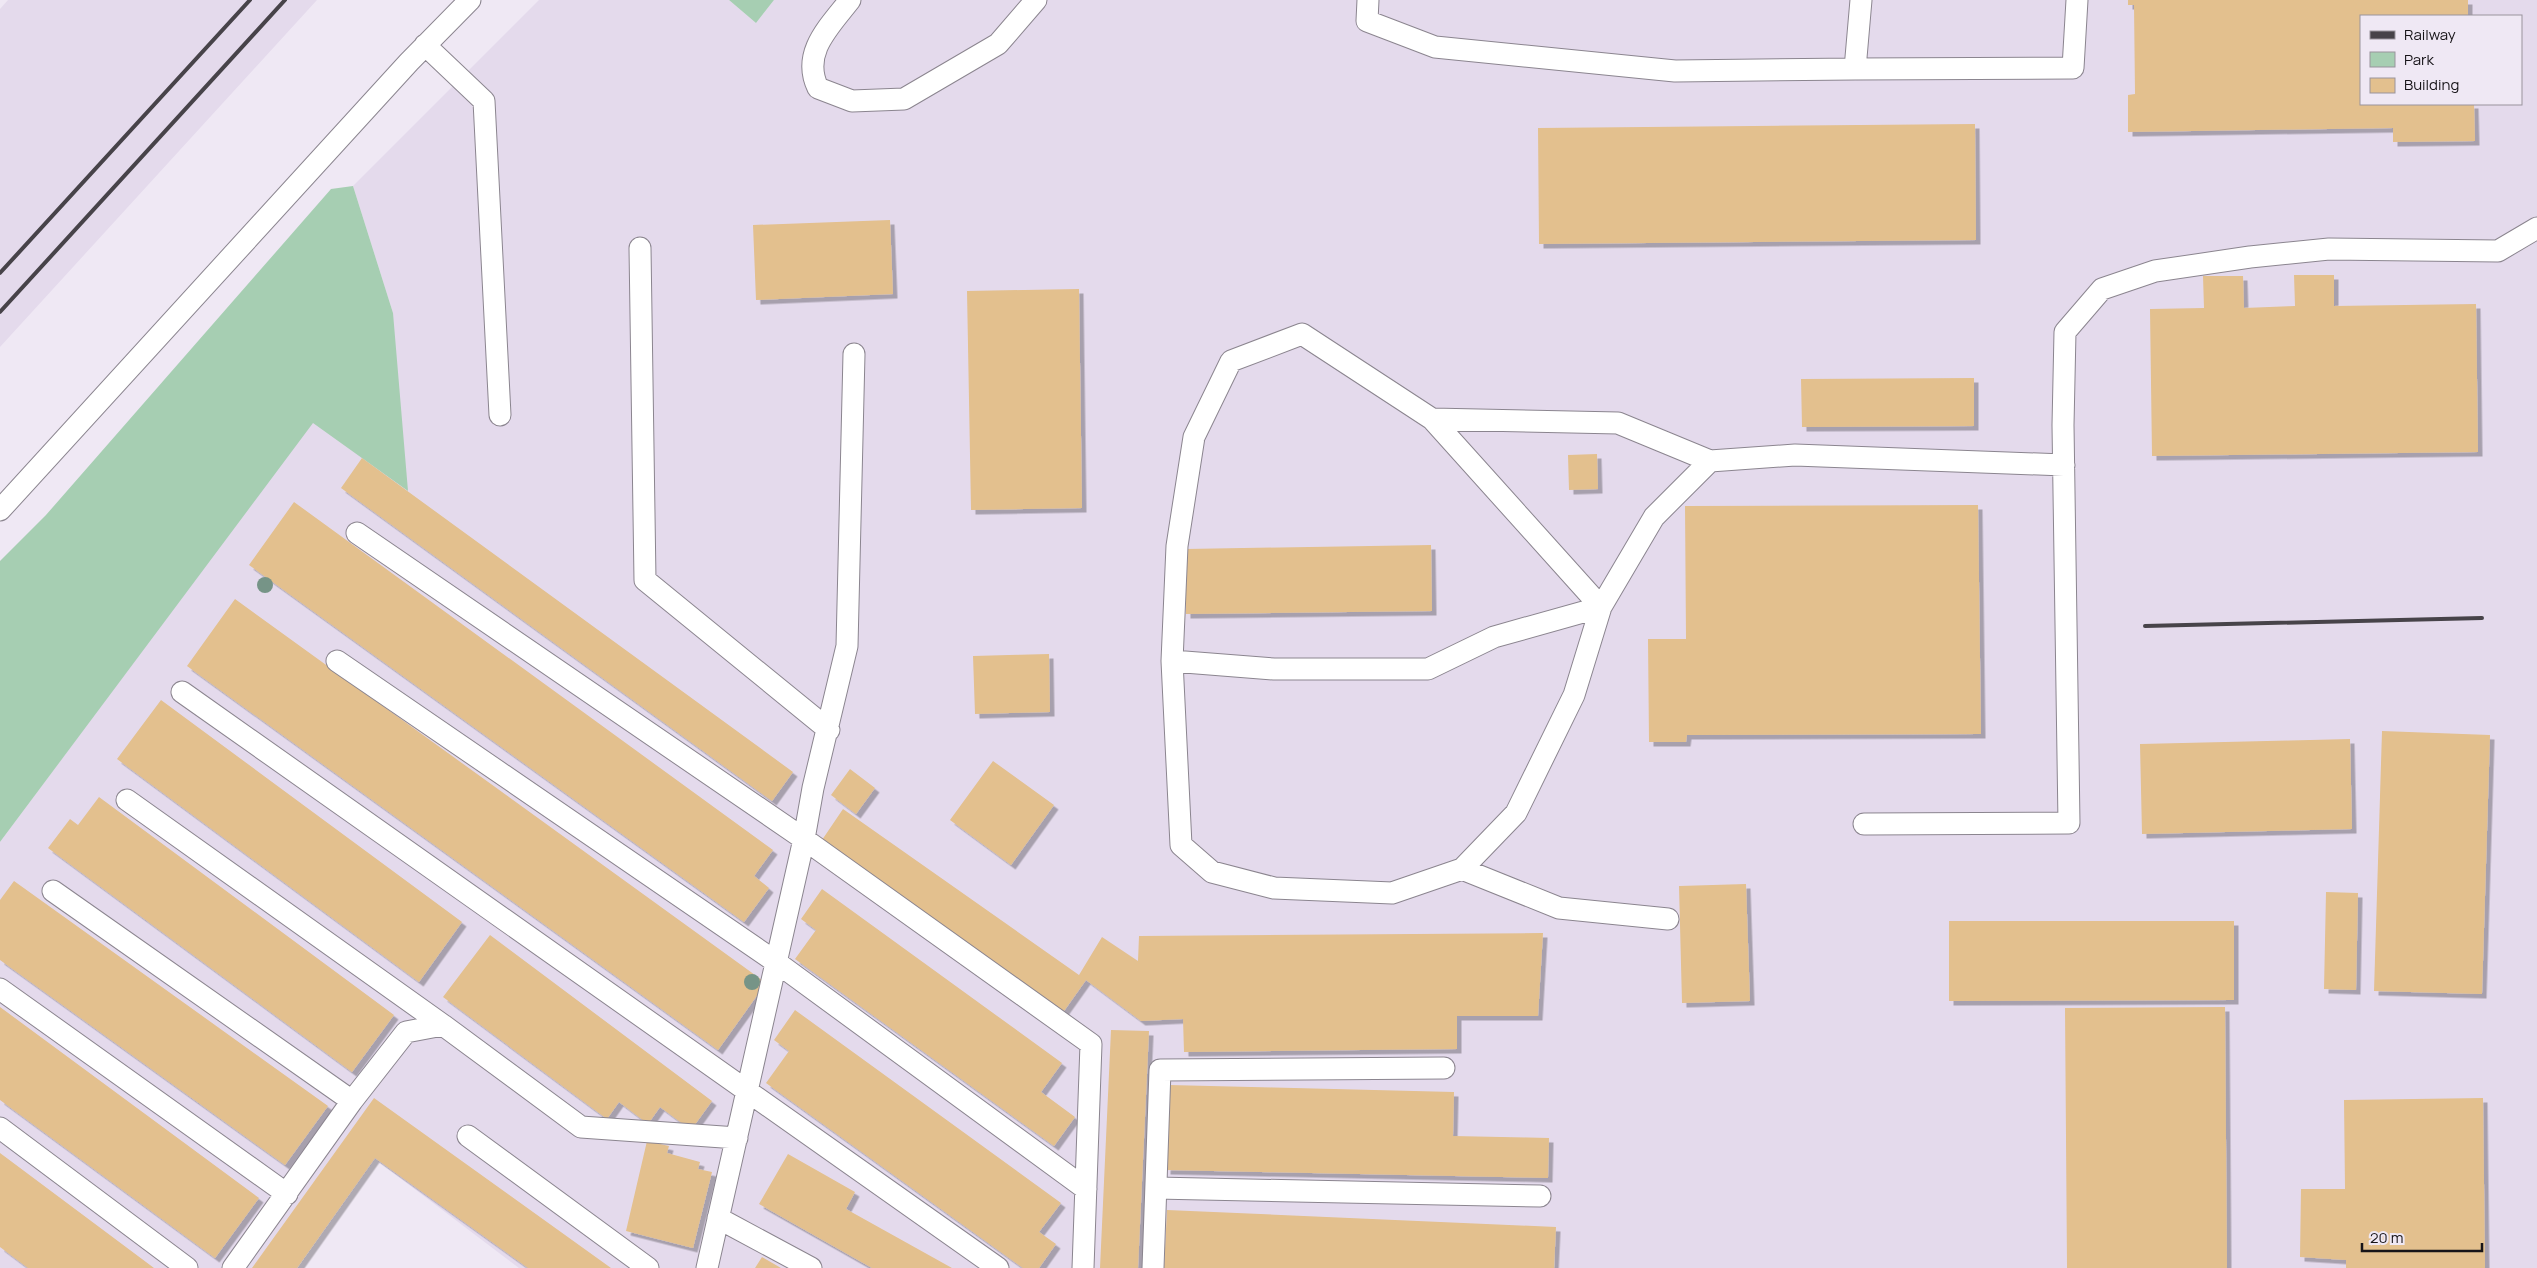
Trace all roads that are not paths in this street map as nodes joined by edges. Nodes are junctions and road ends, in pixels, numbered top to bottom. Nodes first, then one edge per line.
1 (470, 0) edge
2 (850, 0) edge
3 (1036, 0) edge
4 (1368, 0) edge
5 (1861, 0) edge
6 (2077, 0) edge
7 (425, 46) junction
8 (1855, 69) junction
9 (2537, 228) edge
10 (640, 248) dead end
11 (854, 354) dead end
12 (500, 415) dead end
13 (1432, 419) junction
14 (1710, 461) junction
15 (2064, 466) junction
16 (0, 510) edge
17 (357, 534) dead end
18 (1601, 607) junction
19 (337, 661) dead end
20 (1172, 661) junction
21 (182, 692) dead end
22 (829, 730) junction
23 (127, 800) dead end
24 (1864, 824) dead end
25 (804, 839) junction
26 (1462, 869) junction
27 (53, 891) dead end
28 (1668, 919) dead end
29 (776, 962) junction
30 (0, 989) edge
31 (443, 1025) junction
32 (1444, 1068) dead end
33 (747, 1092) junction
34 (352, 1101) junction
35 (0, 1128) edge
36 (468, 1136) dead end
37 (737, 1138) junction
38 (1156, 1188) junction
39 (1086, 1189) junction
40 (287, 1194) junction
41 (1540, 1196) dead end
42 (718, 1218) junction
43 (187, 1268) edge
44 (233, 1268) edge
45 (648, 1268) edge
46 (707, 1268) edge
47 (811, 1268) edge
48 (998, 1268) edge
49 (1083, 1268) edge
50 (1153, 1268) edge

1 - 7 lane
2 - 3 lane
4 - 8 lane
5 - 8 lane
6 - 8 lane
7 - 12 lane
7 - 16 lane
9 - 15 lane
10 - 22 lane
11 - 22 lane
13 - 14 lane
13 - 18 lane
13 - 20 lane
14 - 15 lane
14 - 18 lane
15 - 24 lane
17 - 25 lane
18 - 20 lane
18 - 26 lane
19 - 29 lane
20 - 26 lane
21 - 33 lane
22 - 25 lane
23 - 31 lane
25 - 29 lane
25 - 39 lane
26 - 28 lane
27 - 34 lane
29 - 33 lane
29 - 39 lane
30 - 40 lane
31 - 34 lane
31 - 37 lane
32 - 38 lane
33 - 37 lane
33 - 48 lane
34 - 40 lane
35 - 43 lane
36 - 45 lane
37 - 42 lane
38 - 41 lane
38 - 50 lane
39 - 49 lane
40 - 44 lane
42 - 46 lane
42 - 47 lane

